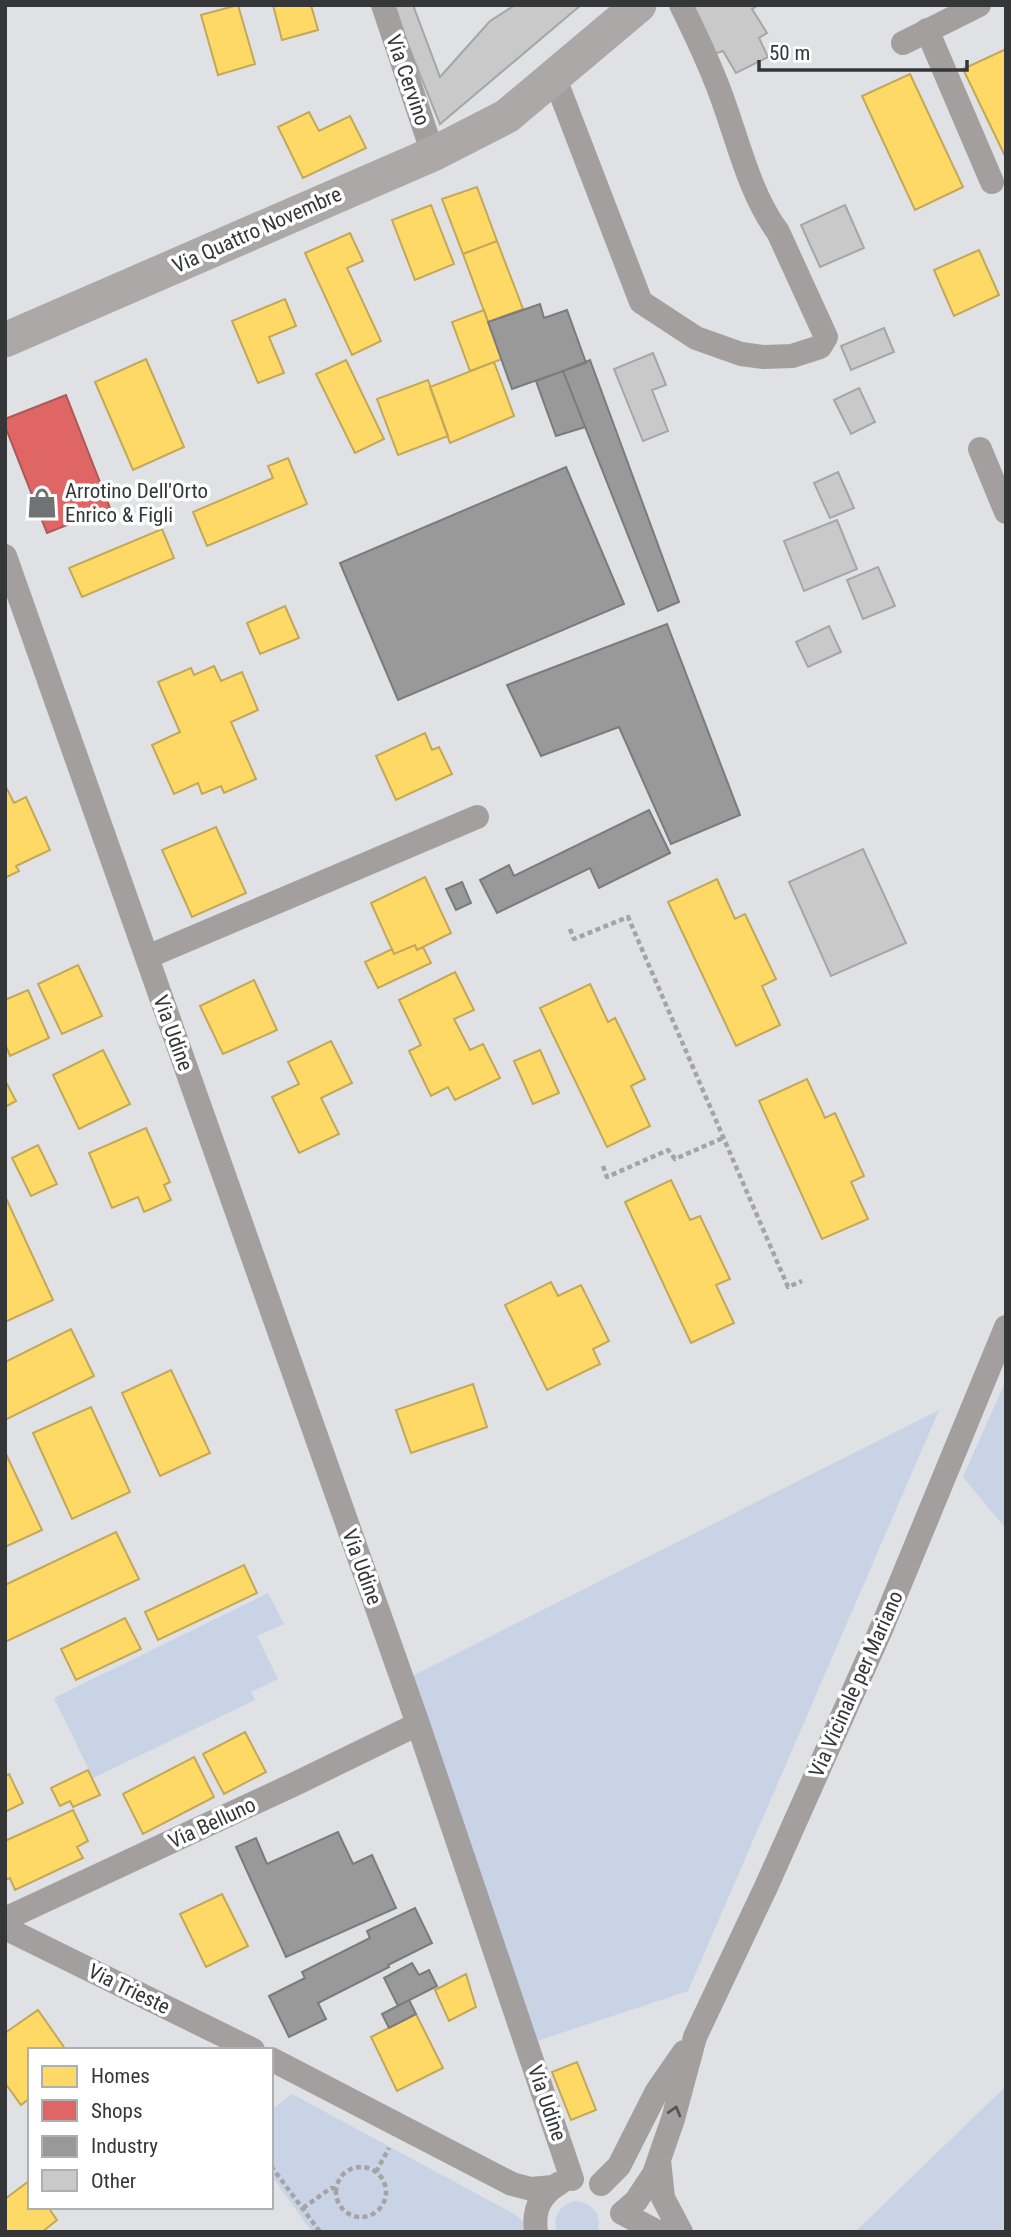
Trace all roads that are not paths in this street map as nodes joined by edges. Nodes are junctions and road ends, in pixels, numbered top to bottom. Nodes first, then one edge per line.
1 (383, 5) edge
2 (639, 5) edge
3 (681, 5) edge
4 (979, 5) edge
5 (927, 30) junction
6 (903, 43) dead end
7 (554, 76) junction
8 (433, 154) junction
9 (992, 182) dead end
10 (5, 340) edge
11 (980, 449) dead end
12 (1006, 512) edge
13 (5, 556) edge
14 (477, 817) dead end
15 (146, 957) junction
16 (1006, 1326) edge
17 (418, 1724) junction
18 (5, 1919) edge
19 (5, 1928) edge
20 (695, 2037) junction
21 (249, 2048) edge
22 (273, 2060) edge
23 (631, 2142) junction
24 (659, 2159) junction
25 (485, 2169) junction
26 (562, 2183) junction
27 (601, 2184) junction
28 (622, 2222) edge
29 (535, 2227) edge
30 (658, 2232) edge
31 (681, 2232) edge

1 - 8 street, Via Cervino
2 - 7 main road, Via Quattro Novembre
3 - 7 street
4 - 5 street
5 - 6 street
5 - 9 street
7 - 8 main road, Via Quattro Novembre
8 - 10 main road, Via Quattro Novembre
11 - 12 street
13 - 15 street, Via Udine
14 - 15 street
15 - 17 street, Via Udine
16 - 20 street, Via Vicinale per Mariano
17 - 18 street, Via Belluno
17 - 26 street, Via Udine
19 - 21 street, Via Trieste
20 - 23 street
24 -> 20 street
22 - 25 street
23 - 24 street
23 - 27 street
24 - 28 street
24 - 31 street
25 - 26 street
25 - 29 street
26 - 27 street
26 - 29 street
27 - 28 street
28 - 30 street

